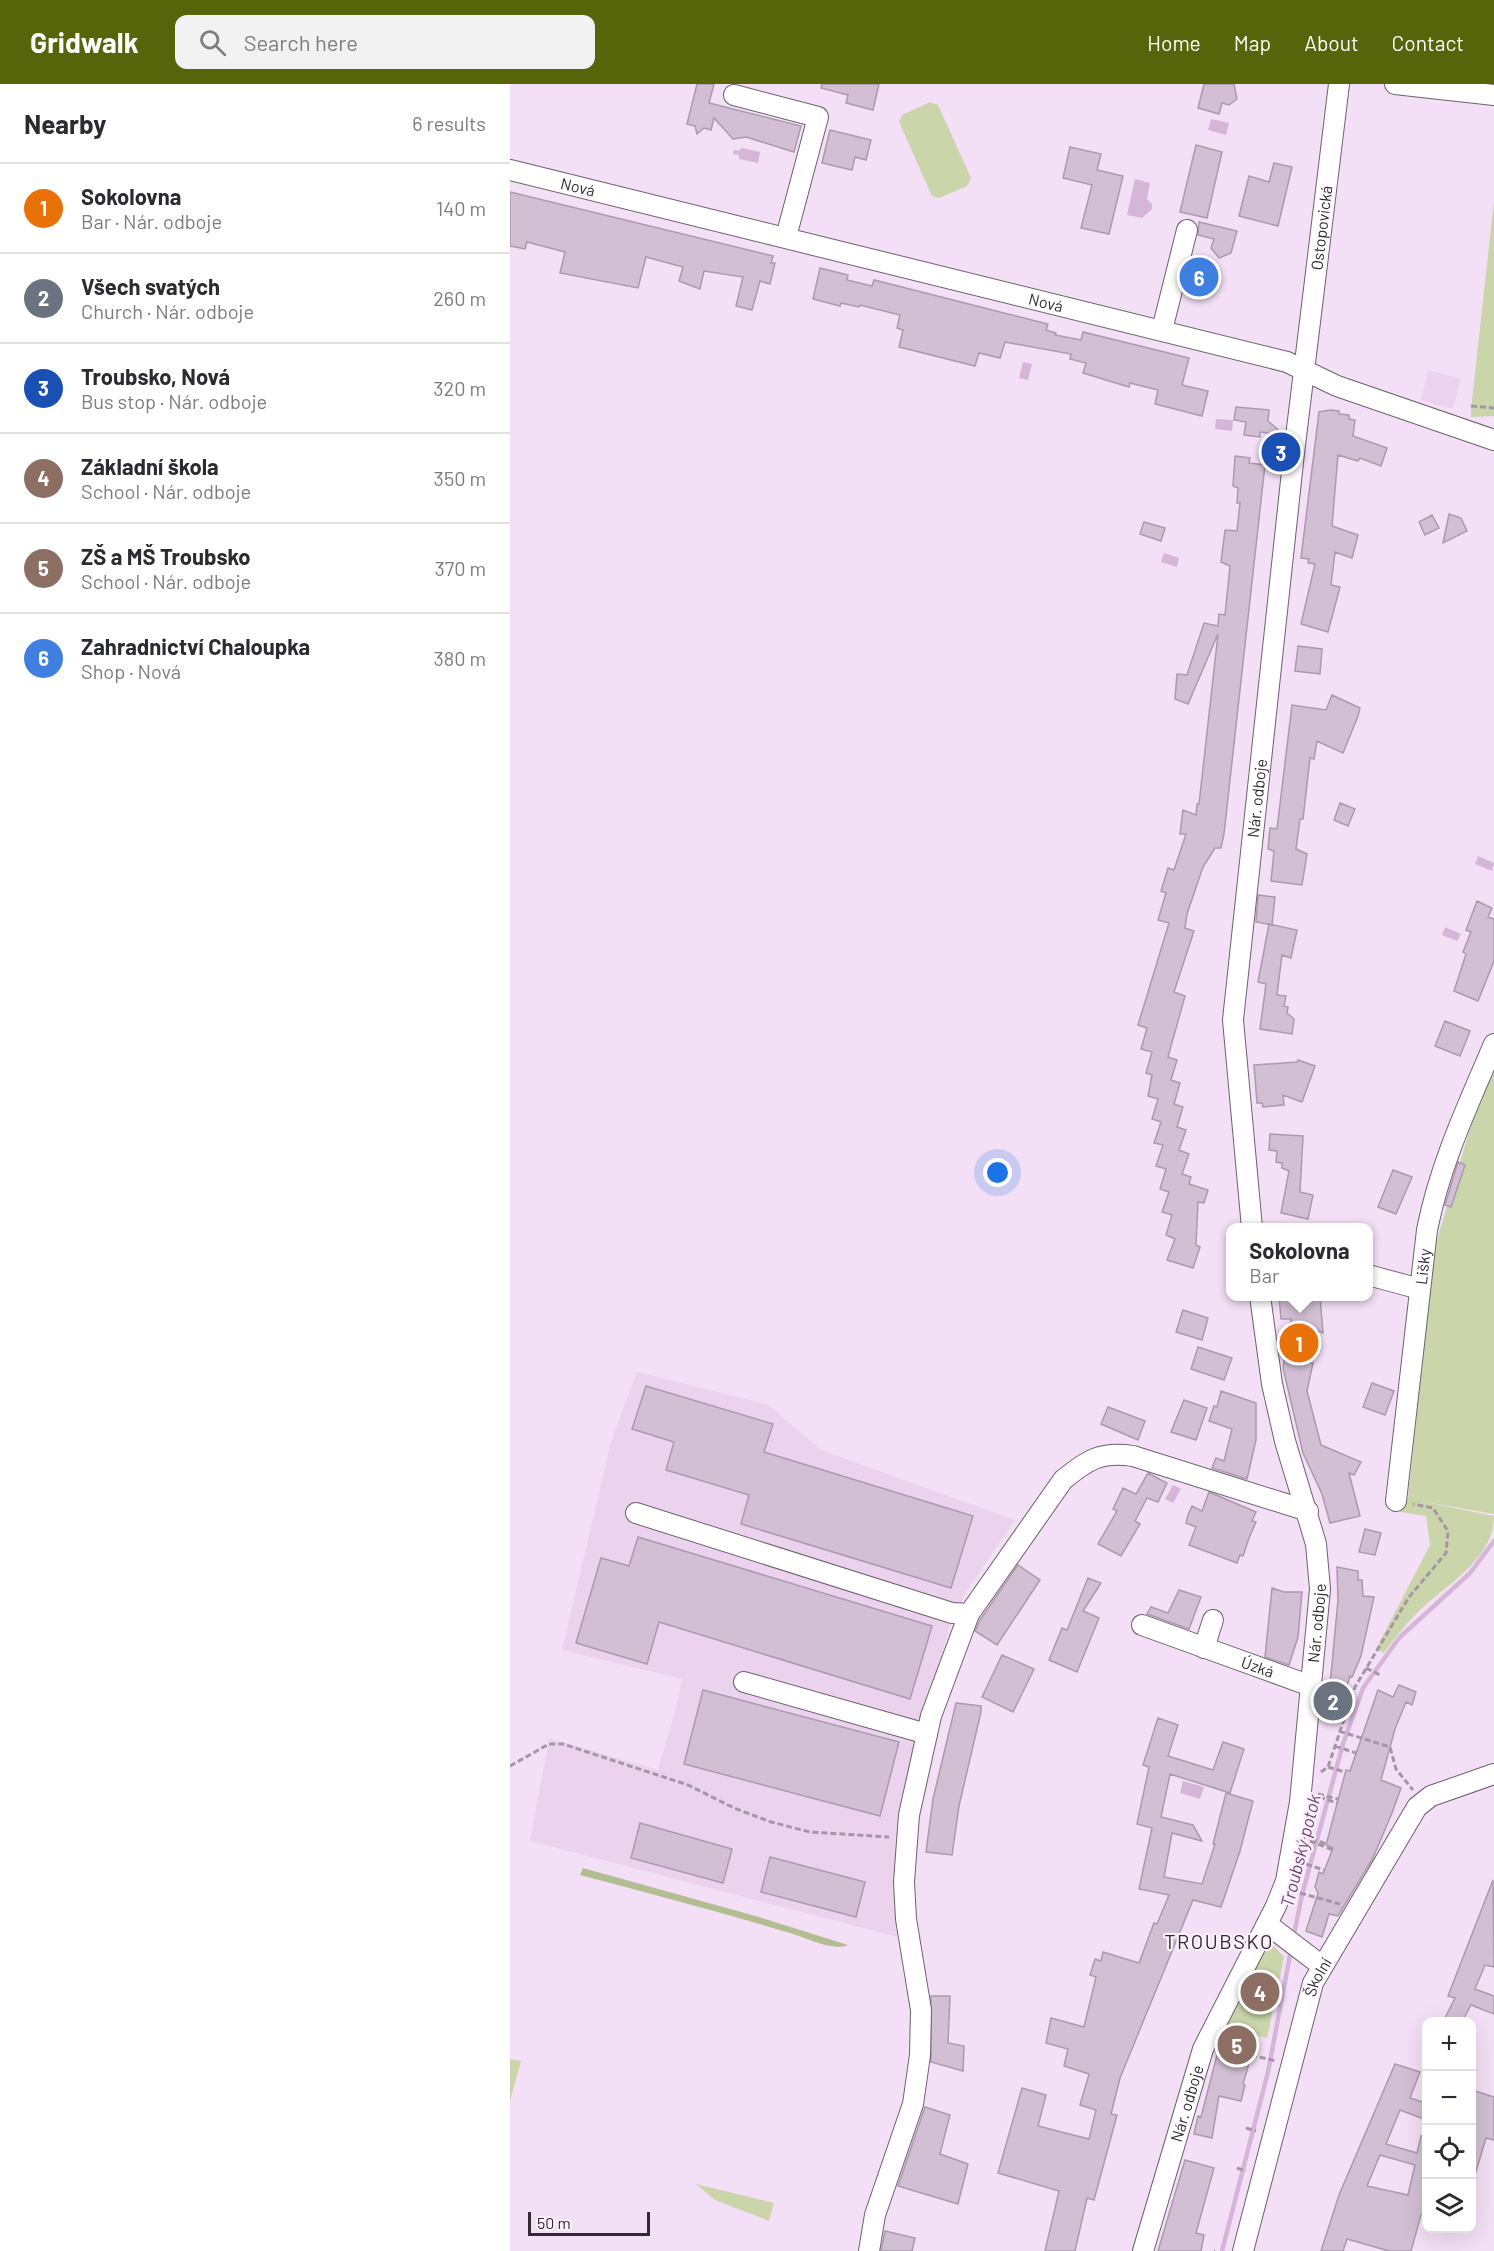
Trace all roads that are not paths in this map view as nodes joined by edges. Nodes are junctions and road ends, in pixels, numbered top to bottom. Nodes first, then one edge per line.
1 (1339, 84) edge
2 (1395, 84) edge
3 (734, 95) dead end
4 (1494, 95) edge
5 (510, 170) edge
6 (1187, 230) dead end
7 (786, 237) junction
8 (1161, 330) junction
9 (1304, 370) junction
10 (1494, 440) edge
11 (1494, 1044) edge
12 (1252, 1223) edge
13 (1373, 1276) edge
14 (1420, 1289) junction
15 (1261, 1301) edge
16 (1396, 1501) road end
17 (1308, 1511) junction
18 (636, 1513) dead end
19 (969, 1614) junction
20 (1213, 1620) dead end
21 (1142, 1625) dead end
22 (1204, 1648) junction
23 (744, 1682) dead end
24 (1311, 1686) junction
25 (927, 1734) junction
26 (1494, 1774) edge
27 (1267, 1924) junction
28 (1322, 1966) junction
29 (869, 2251) edge
30 (1143, 2251) edge
31 (1243, 2251) edge

1 - 9 street, Ostopovická
2 - 4 street
3 - 7 street
5 - 7 street, Nová
6 - 8 street
7 - 8 street, Nová
8 - 9 street, Nová
9 - 10 street, Nová
9 - 12 street, Nár. odboje
11 - 14 street, Lišky
13 - 14 street
14 - 16 street, Lišky
15 - 17 street, Nár. odboje
17 - 19 street
17 - 24 street, Nár. odboje
18 - 19 street
19 - 25 street
20 - 22 street
21 - 22 street, Úzká
22 - 24 street, Úzká
23 - 25 street
24 - 27 street, Nár. odboje
25 - 29 street
26 - 28 street, Školní
27 - 28 street
27 - 30 street, Nár. odboje
28 - 31 street, Školní

